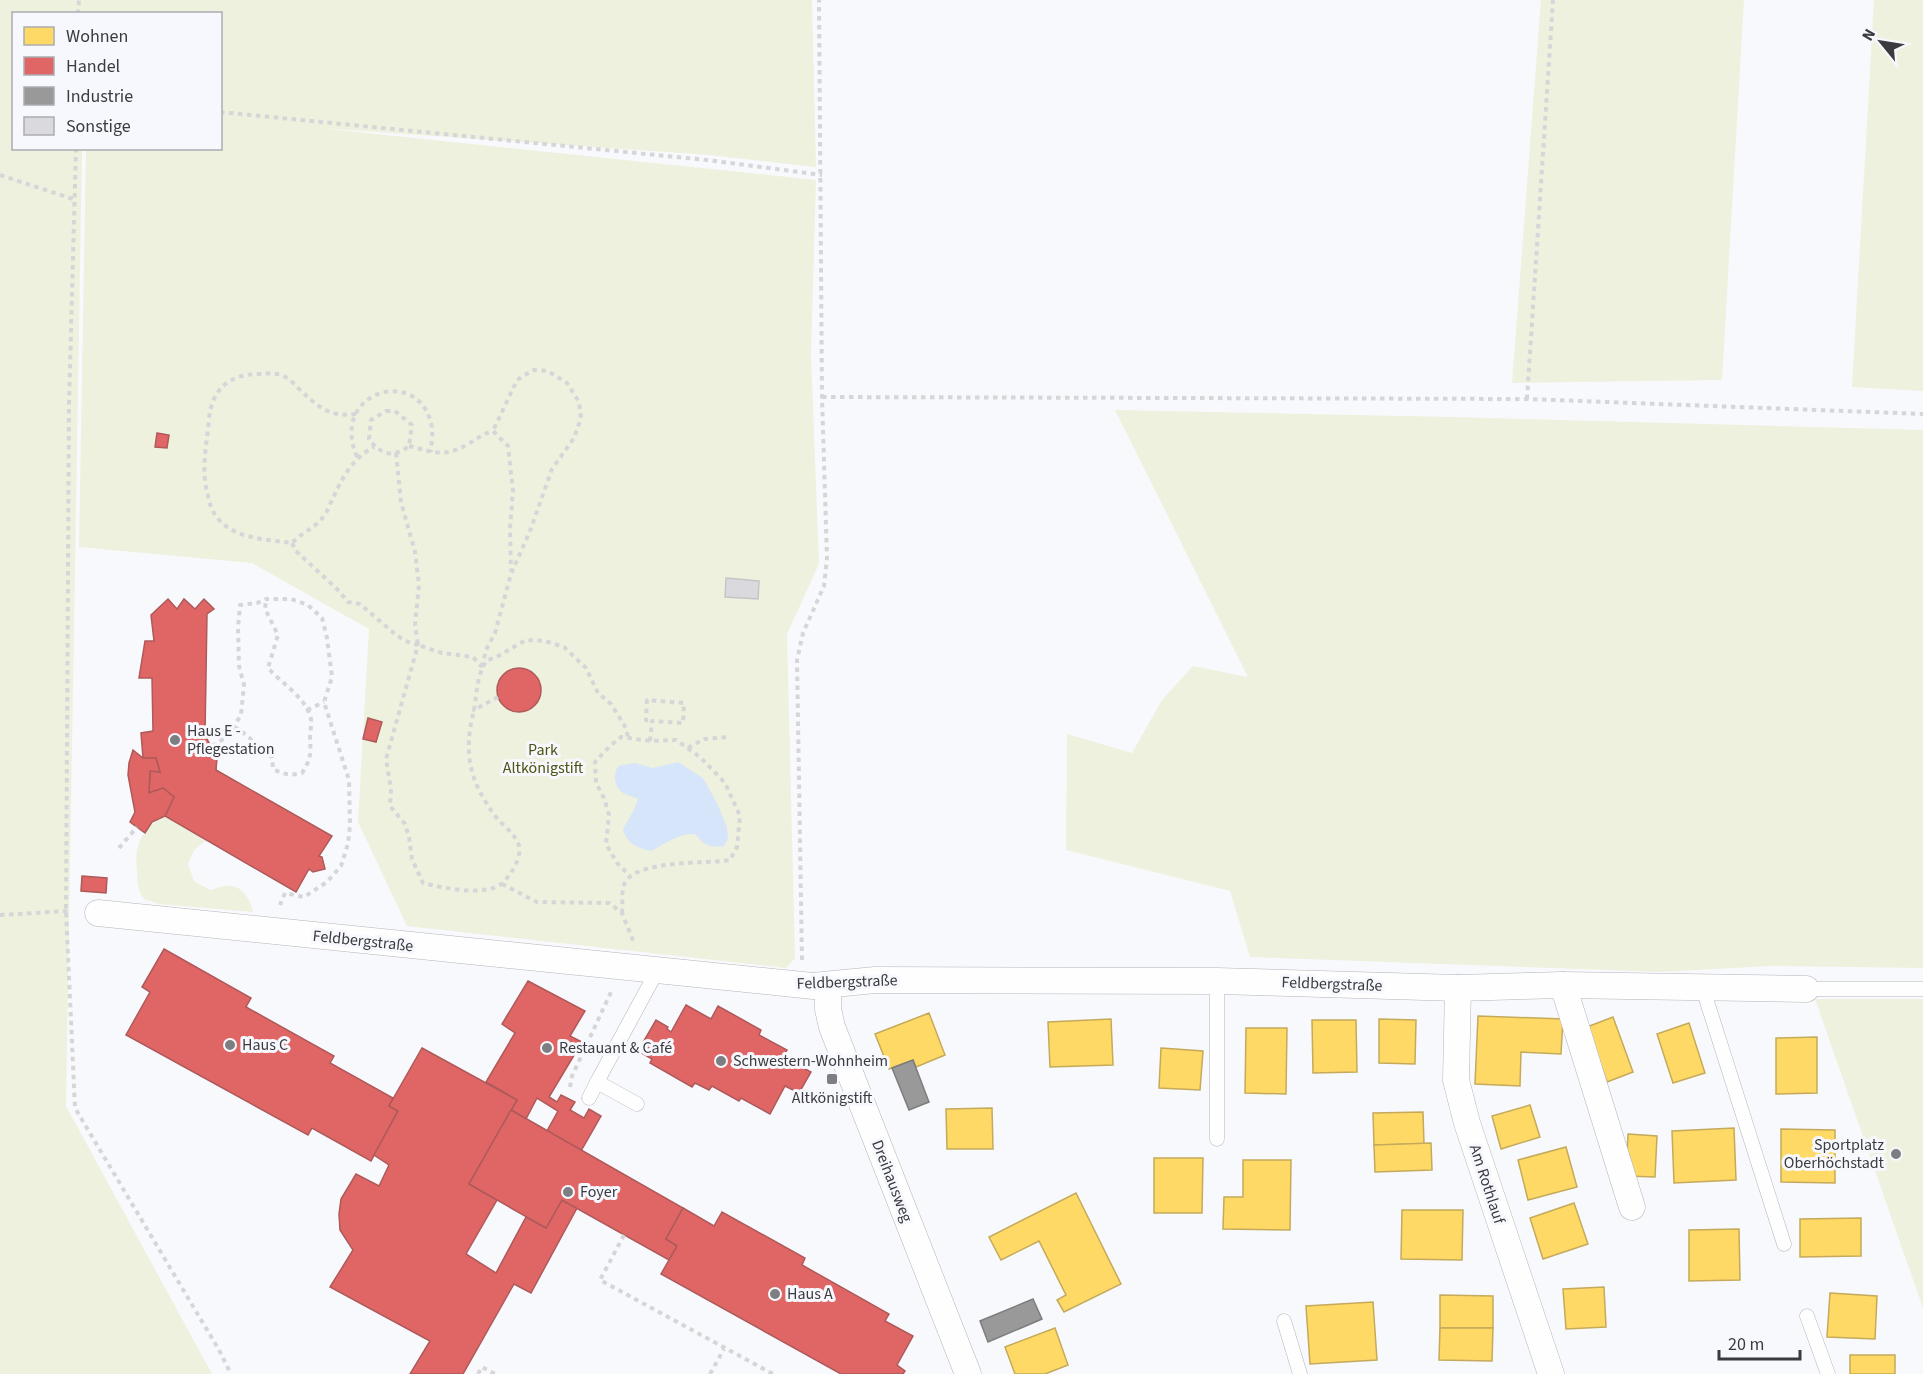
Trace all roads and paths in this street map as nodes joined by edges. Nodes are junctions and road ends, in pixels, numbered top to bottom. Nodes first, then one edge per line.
1 (819, 0) edge
2 (1553, 0) edge
3 (222, 112) edge
4 (75, 150) edge
5 (0, 175) edge
6 (822, 175) junction
7 (73, 199) junction
8 (822, 397) junction
9 (1527, 399) junction
10 (356, 414) junction
11 (1923, 414) edge
12 (493, 431) junction
13 (409, 446) junction
14 (374, 447) junction
15 (431, 452) junction
16 (396, 453) junction
17 (357, 458) junction
18 (292, 543) junction
19 (511, 574) junction
20 (266, 599) junction
21 (418, 645) junction
22 (482, 667) junction
23 (498, 697) dead end
24 (324, 702) junction
25 (307, 710) junction
26 (474, 710) junction
27 (652, 721) junction
28 (234, 727) junction
29 (728, 736) dead end
30 (628, 738) junction
31 (650, 741) junction
32 (212, 746) dead end
33 (688, 748) junction
34 (137, 827) dead end
35 (119, 848) dead end
36 (630, 876) junction
37 (502, 884) junction
38 (66, 911) junction
39 (98, 913) joint
40 (622, 913) junction
41 (0, 915) edge
42 (269, 931) junction
43 (640, 969) junction
44 (1217, 981) junction
45 (1563, 985) junction
46 (802, 986) junction
47 (828, 986) junction
48 (1458, 988) junction
49 (1702, 989) junction
50 (1806, 989) joint
51 (1923, 989) edge
52 (597, 1082) junction
53 (570, 1087) dead end
54 (589, 1098) dead end
55 (637, 1104) dead end
56 (1217, 1139) dead end
57 (1632, 1207) dead end
58 (624, 1235) dead end
59 (1784, 1244) dead end
60 (1806, 1316) dead end
61 (1284, 1321) dead end
62 (724, 1348) junction
63 (231, 1374) edge
64 (478, 1374) edge
65 (495, 1374) edge
66 (710, 1374) edge
67 (773, 1374) edge
68 (968, 1374) edge
69 (1300, 1374) edge
70 (1551, 1374) edge
71 (1828, 1374) edge

1 - 6 path
2 - 9 path
3 - 6 path
4 - 7 path
5 - 7 path
6 - 8 path
7 - 38 path
8 - 9 path
8 - 46 path
9 - 11 path
10 - 15 path
10 - 17 path
10 - 18 path
12 - 15 path
12 - 19 path
12 - 19 path
13 - 14 path
13 - 15 path
13 - 16 path
14 - 16 path
14 - 17 path
16 - 21 path
17 - 18 path
18 - 21 path
19 - 22 path
20 - 24 path
20 - 25 path
20 - 28 path
21 - 22 path
21 - 37 path
22 - 26 path
22 - 30 path
23 - 26 path
24 - 25 path
24 - 42 path
25 - 28 path
26 - 37 path
27 - 27 path
27 - 31 path
28 - 32 path
29 - 33 path
30 - 31 path
30 - 36 path
31 - 33 path
33 - 36 path
34 - 35 path
36 - 40 path
37 - 40 path
38 - 39 path
38 - 41 path
38 - 63 path
39 - 42 street, Feldbergstraße
40 - 43 path
42 - 43 street, Feldbergstraße
43 - 46 street, Feldbergstraße
43 - 52 lane
43 - 53 path
44 - 47 street, Feldbergstraße
44 - 48 street, Feldbergstraße
44 - 56 lane
45 - 48 street, Feldbergstraße
45 - 49 street, Feldbergstraße
45 - 57 street
46 - 47 street, Feldbergstraße
47 - 68 street, Dreihausweg
48 - 70 street, Am Rothlauf
49 - 50 street, Feldbergstraße
49 - 59 lane
50 - 51 lane
52 - 54 lane
52 - 55 lane
58 - 62 path
60 - 71 lane
61 - 69 lane
62 - 66 path
62 - 67 path
64 - 65 path

